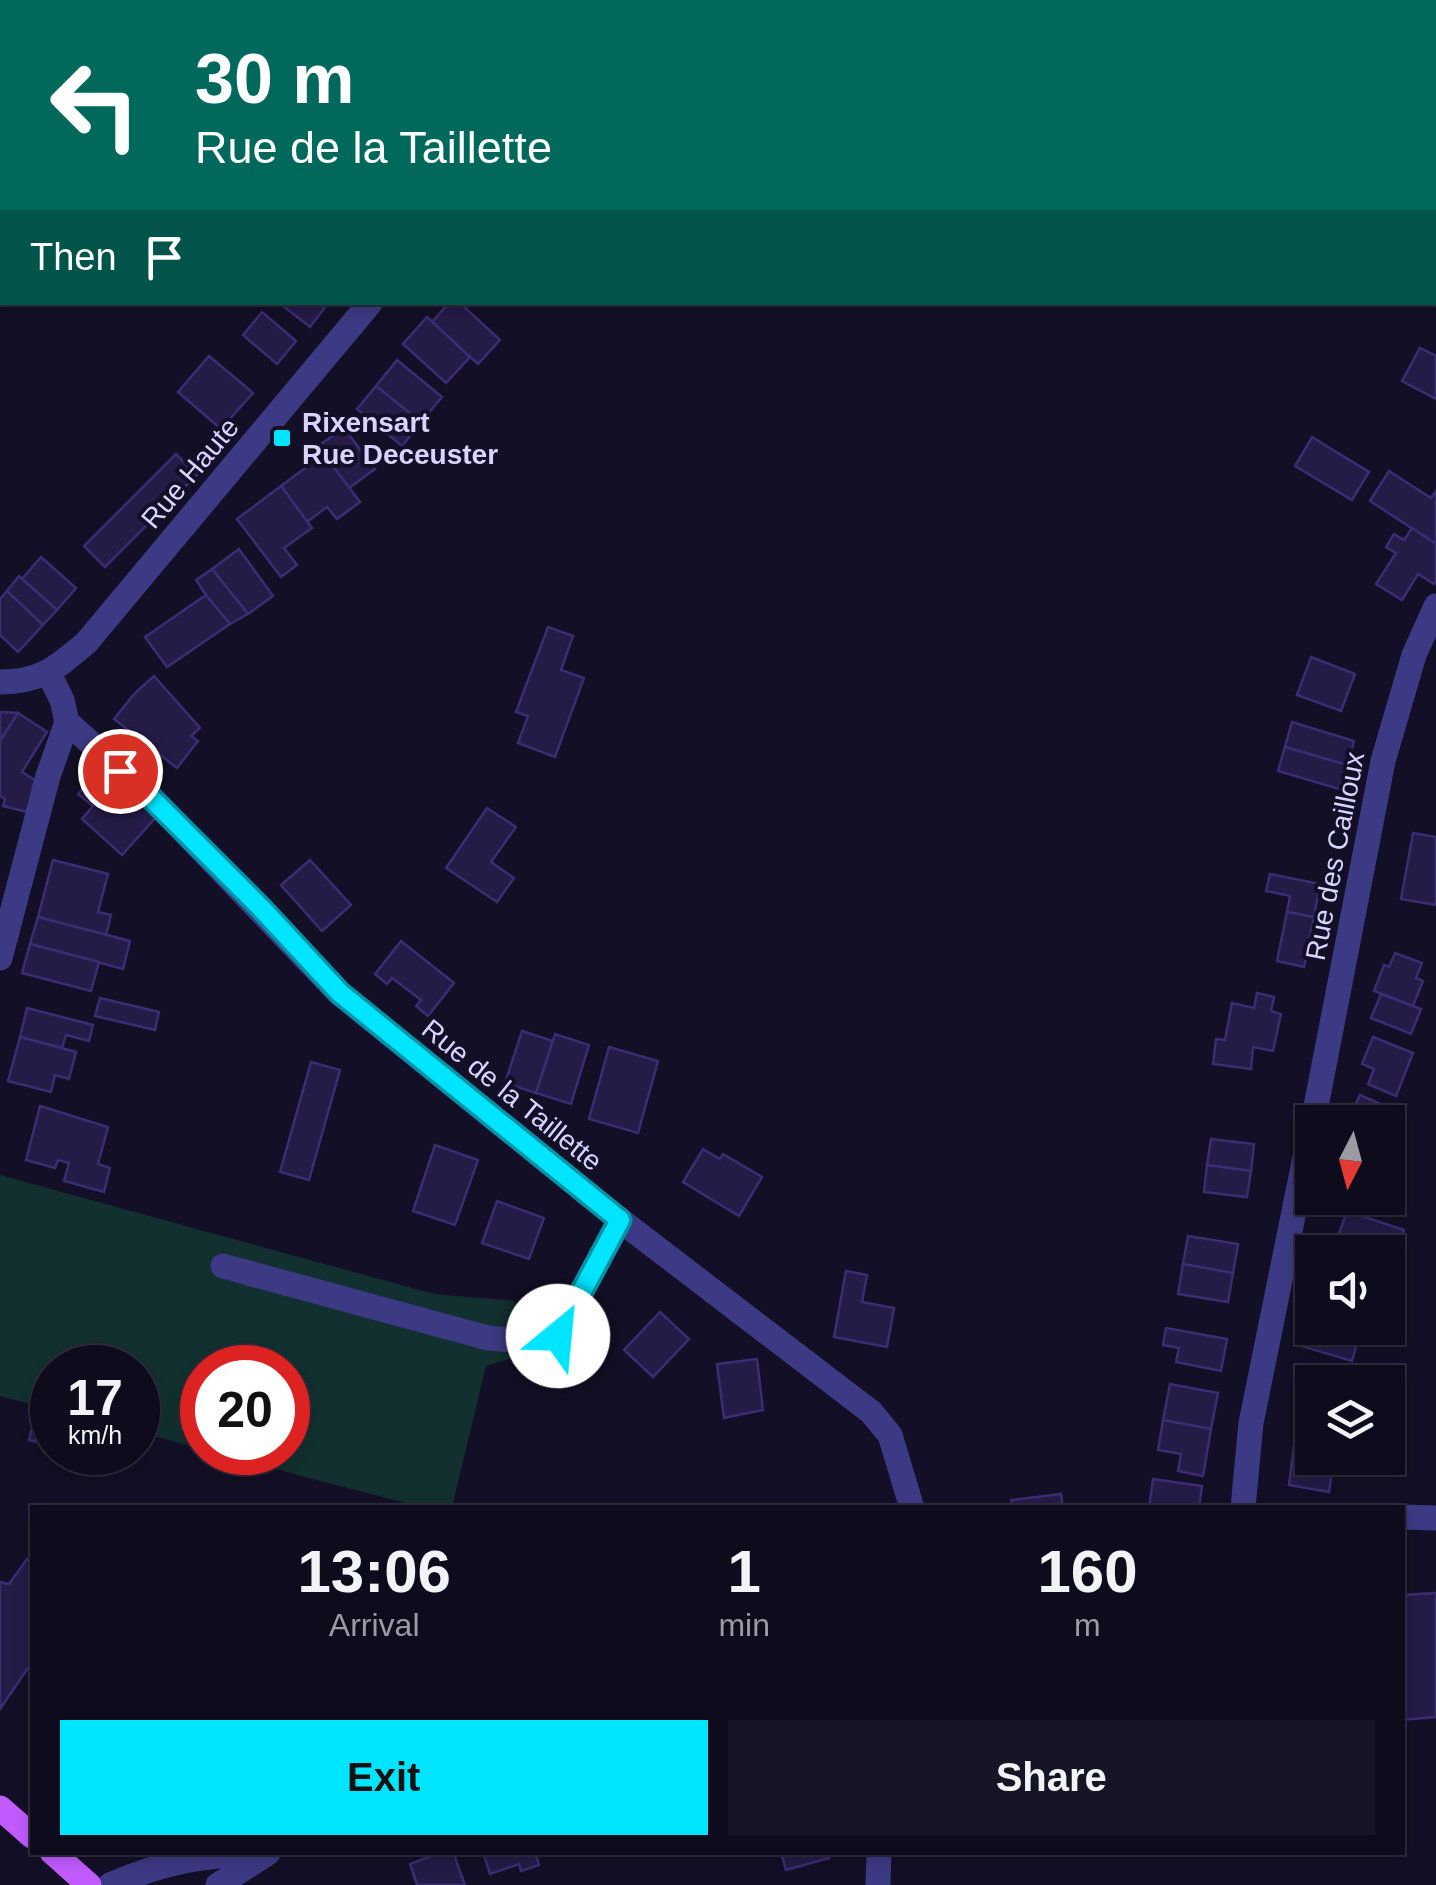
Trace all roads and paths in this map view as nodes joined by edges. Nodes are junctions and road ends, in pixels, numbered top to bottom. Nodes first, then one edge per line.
1 (368, 305) edge
2 (1436, 606) edge
3 (48, 672) junction
4 (0, 682) edge
5 (66, 722) junction
6 (0, 958) edge
7 (1316, 1105) edge
8 (1295, 1210) edge
9 (620, 1220) junction
10 (223, 1266) dead end
11 (911, 1505) edge
12 (1243, 1505) edge
13 (1405, 1517) edge
14 (1436, 1518) edge
15 (0, 1808) edge
16 (30, 1834) edge
17 (55, 1855) edge
18 (208, 1855) edge
19 (265, 1855) edge
20 (879, 1855) edge
21 (89, 1885) edge
22 (110, 1885) edge
23 (218, 1885) edge
24 (878, 1885) edge

1 - 3 street, Rue Haute
2 - 7 street, Rue des Cailloux
3 - 4 street
3 - 5 street
5 - 6 street
5 - 9 street, Rue de la Taillette
8 - 12 street, Rue des Cailloux
9 - 10 street
9 - 11 street, Rue de la Taillette
13 - 14 street
15 - 16 main road
17 - 21 main road
18 - 22 street
19 - 23 street
20 - 24 street

